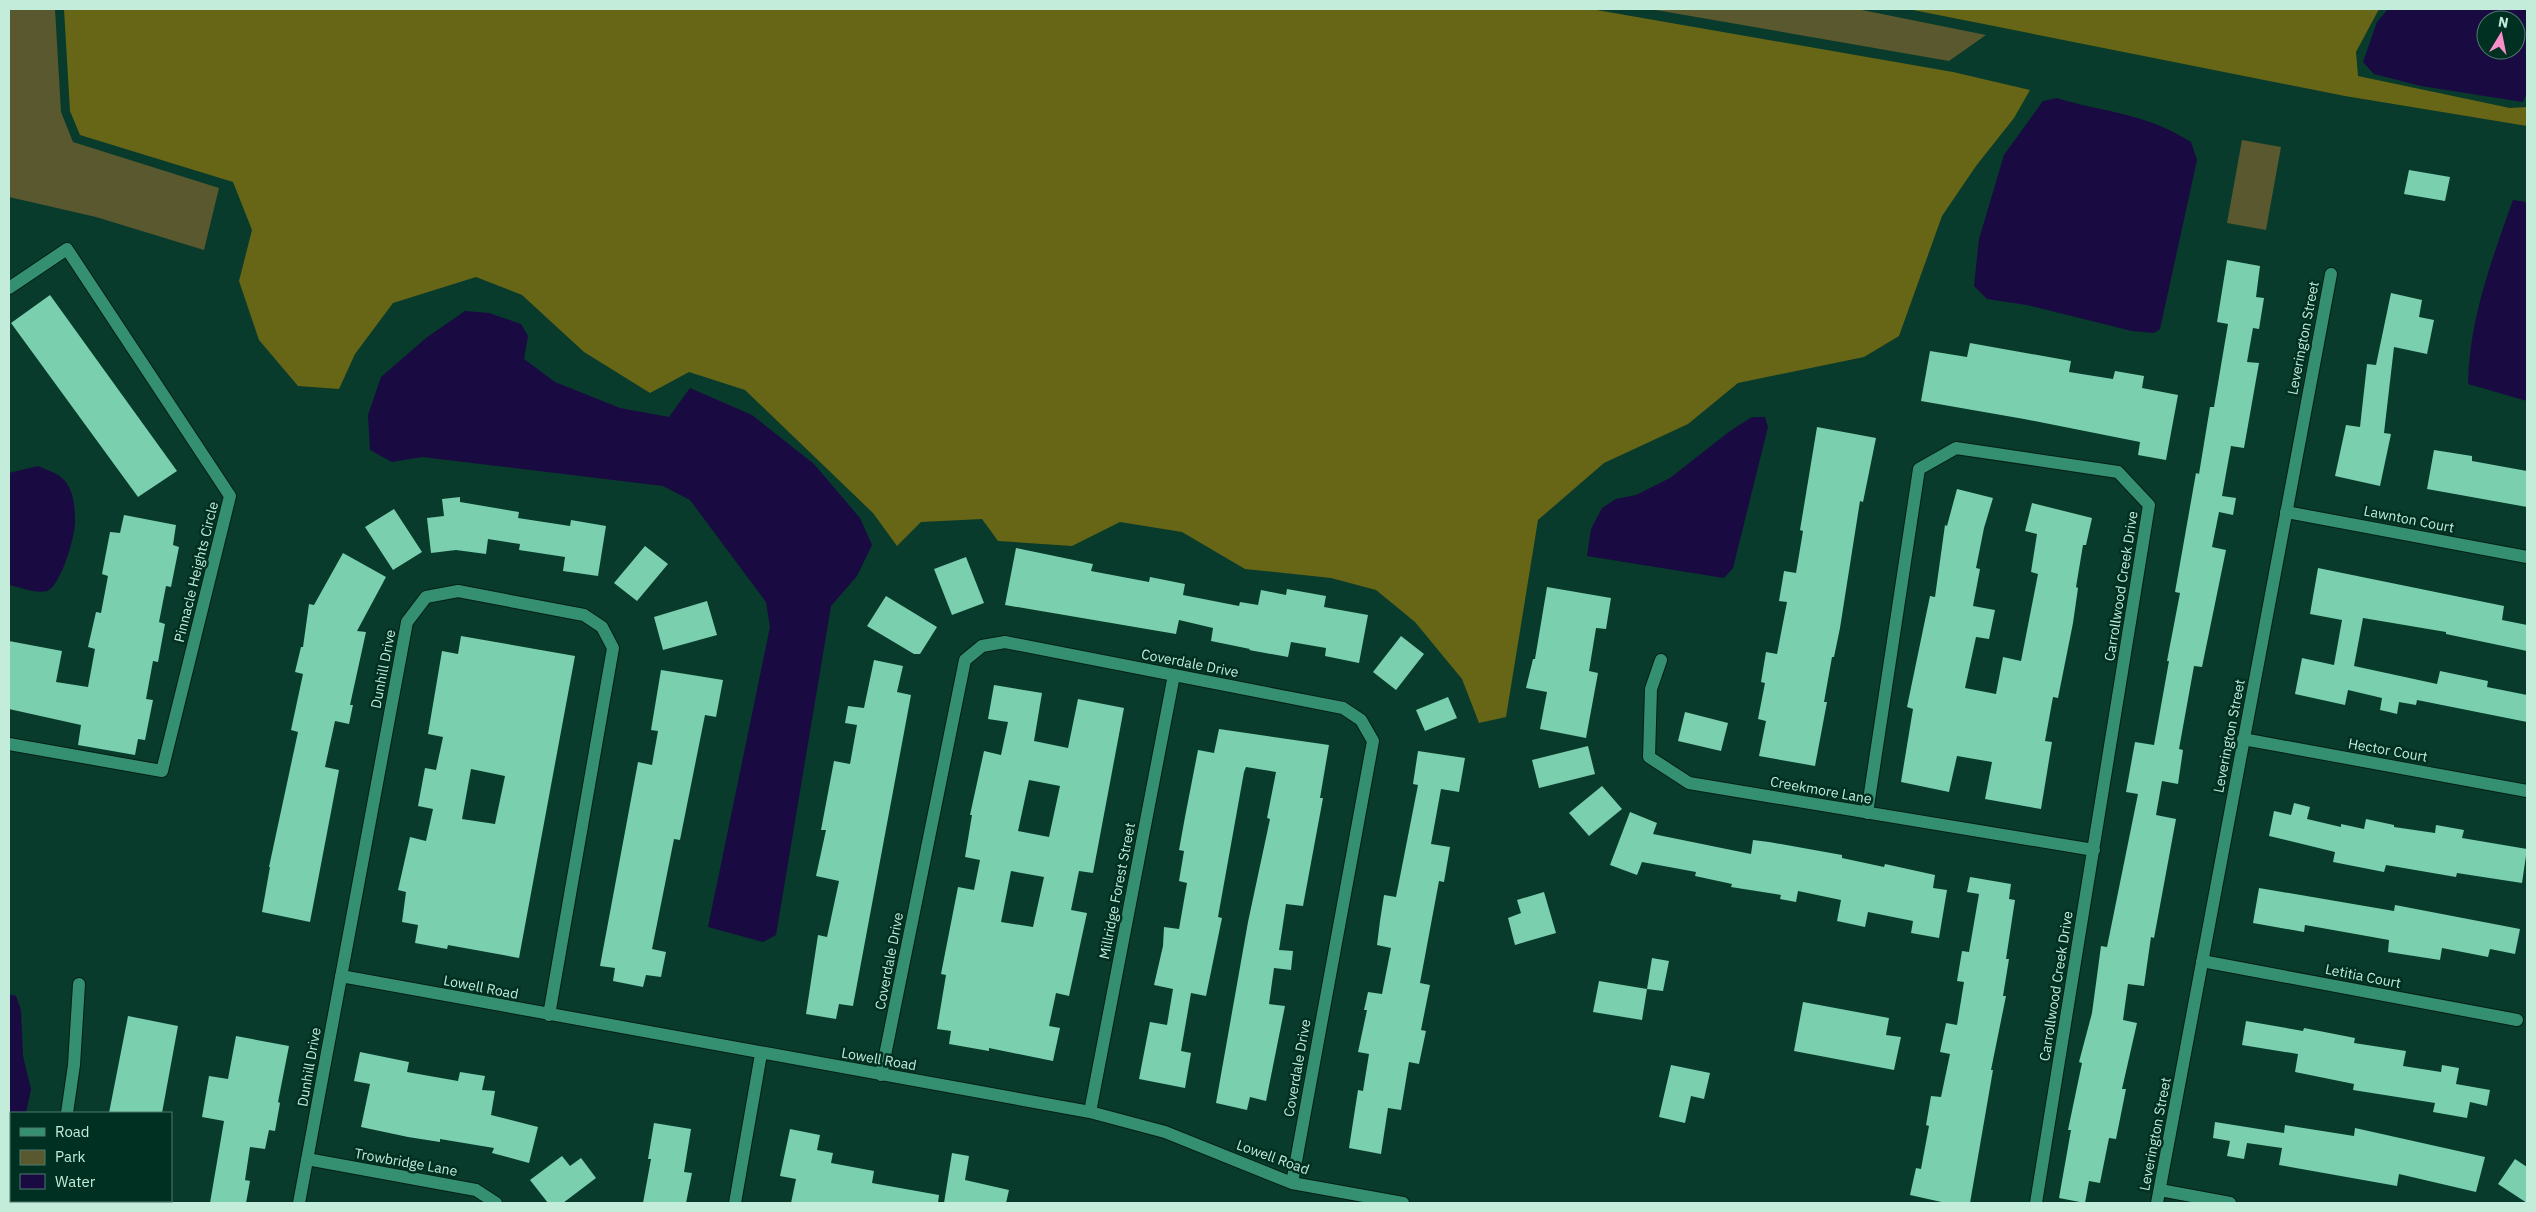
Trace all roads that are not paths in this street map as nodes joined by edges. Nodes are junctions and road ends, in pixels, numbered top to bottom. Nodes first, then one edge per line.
1 (2331, 274) dead end
2 (9, 288) edge
3 (2286, 512) junction
4 (2527, 556) edge
5 (1661, 660) dead end
6 (1174, 675) junction
7 (2243, 739) junction
8 (9, 744) edge
9 (2527, 791) edge
10 (1867, 813) junction
11 (2094, 850) junction
12 (2202, 961) junction
13 (341, 976) junction
14 (79, 984) dead end
15 (549, 1015) junction
16 (2518, 1020) dead end
17 (761, 1054) junction
18 (881, 1075) junction
19 (67, 1112) edge
20 (1090, 1112) junction
21 (307, 1159) junction
22 (1292, 1183) junction
23 (2160, 1190) junction
24 (299, 1203) edge
25 (496, 1203) edge
26 (734, 1203) edge
27 (1403, 1203) edge
28 (2036, 1203) edge
29 (2157, 1203) edge
30 (2230, 1203) edge

1 - 3 street, Leverington Street
2 - 8 street, Pinnacle Heights Circle
3 - 4 street, Lawnton Court
3 - 7 street, Leverington Street
5 - 10 street, Creekmore Lane
6 - 18 street, Coverdale Drive
6 - 20 street, Millridge Forest Street
6 - 22 street, Coverdale Drive
7 - 9 street, Hector Court
7 - 12 street, Leverington Street
10 - 11 street, Creekmore Lane
10 - 11 street, Carrollwood Creek Drive
11 - 28 street, Carrollwood Creek Drive
12 - 16 street, Letitia Court
12 - 23 street, Leverington Street
13 - 15 street, Lowell Road
13 - 15 street, Dunhill Drive
13 - 21 street, Dunhill Drive
14 - 19 street
15 - 17 street, Lowell Road
17 - 18 street, Lowell Road
17 - 26 street
18 - 20 street, Lowell Road
20 - 22 street, Lowell Road
21 - 24 street, Dunhill Drive
21 - 25 street, Trowbridge Lane
22 - 27 street, Lowell Road
23 - 29 street, Leverington Street
23 - 30 street

